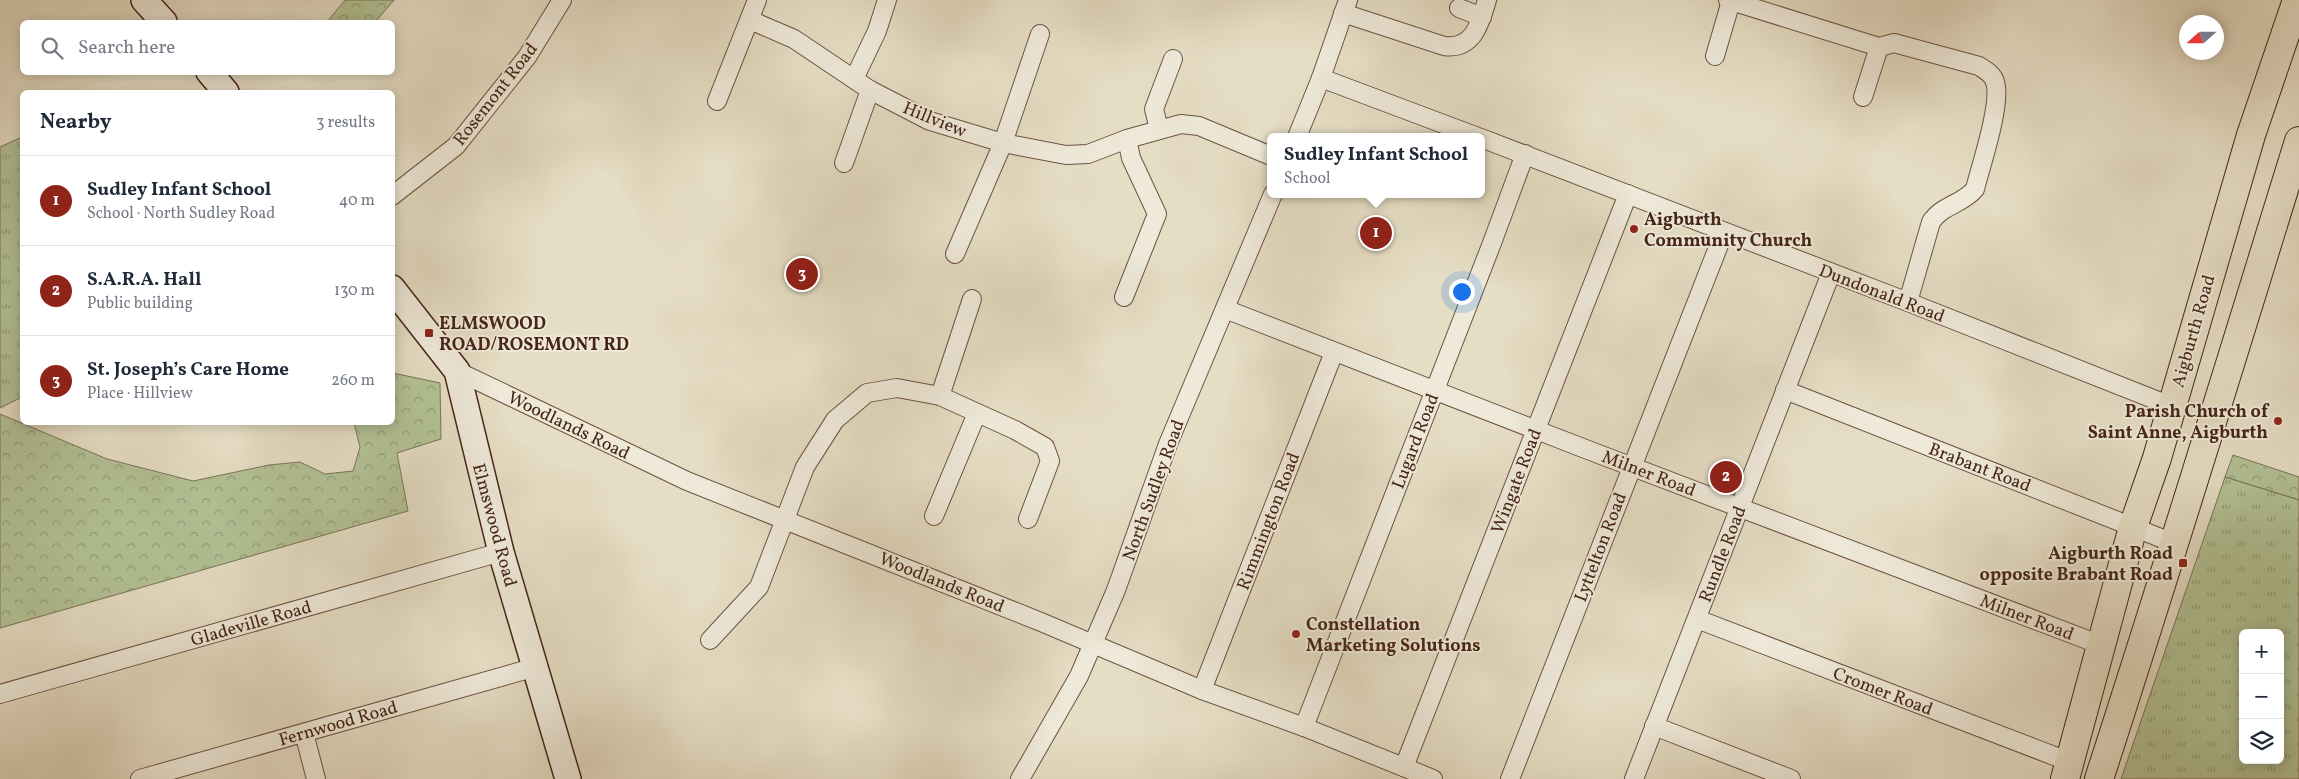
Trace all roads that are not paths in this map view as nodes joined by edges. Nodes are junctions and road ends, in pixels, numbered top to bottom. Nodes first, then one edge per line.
1 (144, 0) edge
2 (562, 0) edge
3 (757, 0) edge
4 (887, 0) edge
5 (2297, 0) edge
6 (1730, 1) edge
7 (1345, 6) edge
8 (1459, 8) dead end
9 (1485, 8) edge
10 (162, 20) edge
11 (750, 20) junction
12 (1040, 34) dead end
13 (1880, 47) junction
14 (1714, 56) dead end
15 (1173, 59) dead end
16 (212, 75) edge
17 (1321, 78) junction
18 (854, 79) junction
19 (224, 90) edge
20 (870, 90) junction
21 (1863, 96) dead end
22 (717, 101) dead end
23 (1159, 130) junction
24 (1299, 133) edge
25 (1468, 133) edge
26 (1127, 139) junction
27 (1485, 139) edge
28 (2299, 141) edge
29 (1002, 143) junction
30 (1267, 154) edge
31 (1524, 154) junction
32 (844, 164) dead end
33 (395, 194) edge
34 (1628, 194) junction
35 (1271, 198) edge
36 (1724, 232) junction
37 (955, 254) dead end
38 (1831, 274) junction
39 (395, 292) edge
40 (1124, 297) dead end
41 (972, 299) dead end
42 (1908, 302) junction
43 (1225, 309) junction
44 (1334, 352) junction
45 (458, 371) junction
46 (1435, 390) junction
47 (1785, 390) junction
48 (940, 396) junction
49 (2171, 406) junction
50 (977, 413) junction
51 (1536, 430) junction
52 (1632, 466) junction
53 (1741, 507) junction
54 (934, 516) dead end
55 (1028, 518) dead end
56 (785, 520) junction
57 (2133, 527) junction
58 (2176, 544) junction
59 (501, 552) junction
60 (1697, 619) junction
61 (710, 640) dead end
62 (1092, 644) junction
63 (2101, 645) junction
64 (536, 667) junction
65 (1202, 690) junction
66 (0, 694) edge
67 (1654, 726) junction
68 (1304, 727) junction
69 (304, 733) junction
70 (1404, 767) junction
71 (2067, 771) edge
72 (161, 776) edge
73 (140, 779) edge
74 (316, 779) edge
75 (568, 779) edge
76 (1020, 779) edge
77 (1433, 779) edge
78 (1510, 779) edge
79 (1634, 779) edge
80 (1791, 779) edge
81 (2099, 779) edge

1 - 10 street
2 - 33 street, Rosemont Road
3 - 11 street
4 - 18 street
5 - 49 highway, Aigburth Road
6 - 13 street
6 - 14 street
7 - 9 street
7 - 17 street
8 - 9 street
11 - 18 street, Hillview
11 - 22 street
12 - 29 street
13 - 21 street
13 - 42 street
15 - 23 street
16 - 19 street
17 - 24 street
17 - 25 street, Dundonald Road
18 - 20 street, Hillview
20 - 29 street, Hillview
20 - 32 street
23 - 26 street, Hillview
23 - 30 street, Hillview
26 - 29 street, Hillview
26 - 40 street
27 - 31 street, Dundonald Road
28 - 58 highway
29 - 37 street
31 - 34 street, Dundonald Road
31 - 46 street, Lugard Road
34 - 36 street, Dundonald Road
34 - 51 street, Wingate Road
35 - 43 street, North Sudley Road
36 - 38 street, Dundonald Road
36 - 52 street, Lyttelton Road
38 - 42 street, Dundonald Road
38 - 47 street, Rundle Road
39 - 45 street, Elmswood Road
41 - 48 street
42 - 49 street, Dundonald Road
43 - 44 street, Milner Road
43 - 62 street, North Sudley Road
44 - 46 street, Milner Road
44 - 65 street, Rimmington Road
45 - 56 street, Woodlands Road
45 - 59 street, Elmswood Road
46 - 51 street, Milner Road
46 - 68 street, Lugard Road
47 - 53 street, Rundle Road
47 - 57 street, Brabant Road
48 - 50 street
48 - 56 street
49 - 57 highway, Aigburth Road
50 - 54 street
50 - 55 street
51 - 52 street, Milner Road
51 - 70 street, Wingate Road
52 - 53 street, Milner Road
52 - 78 street, Lyttelton Road
53 - 60 street, Rundle Road
53 - 63 street, Milner Road
56 - 61 street
56 - 62 street, Woodlands Road
57 - 58 street, Brabant Road
57 - 63 highway, Aigburth Road
58 - 81 highway
59 - 64 street, Elmswood Road
59 - 66 street, Gladeville Road
60 - 67 street, Rundle Road
60 - 71 street, Cromer Road
62 - 65 street, Woodlands Road
62 - 76 street, North Sudley Road
63 - 71 highway, Aigburth Road
64 - 69 street, Fernwood Road
64 - 75 street, Elmswood Road
65 - 68 street, Woodlands Road
67 - 79 street, Rundle Road
67 - 80 street
68 - 70 street, Woodlands Road
69 - 72 street, Fernwood Road
69 - 74 street
70 - 77 street, Woodlands Road
72 - 73 street, Fernwood Road

